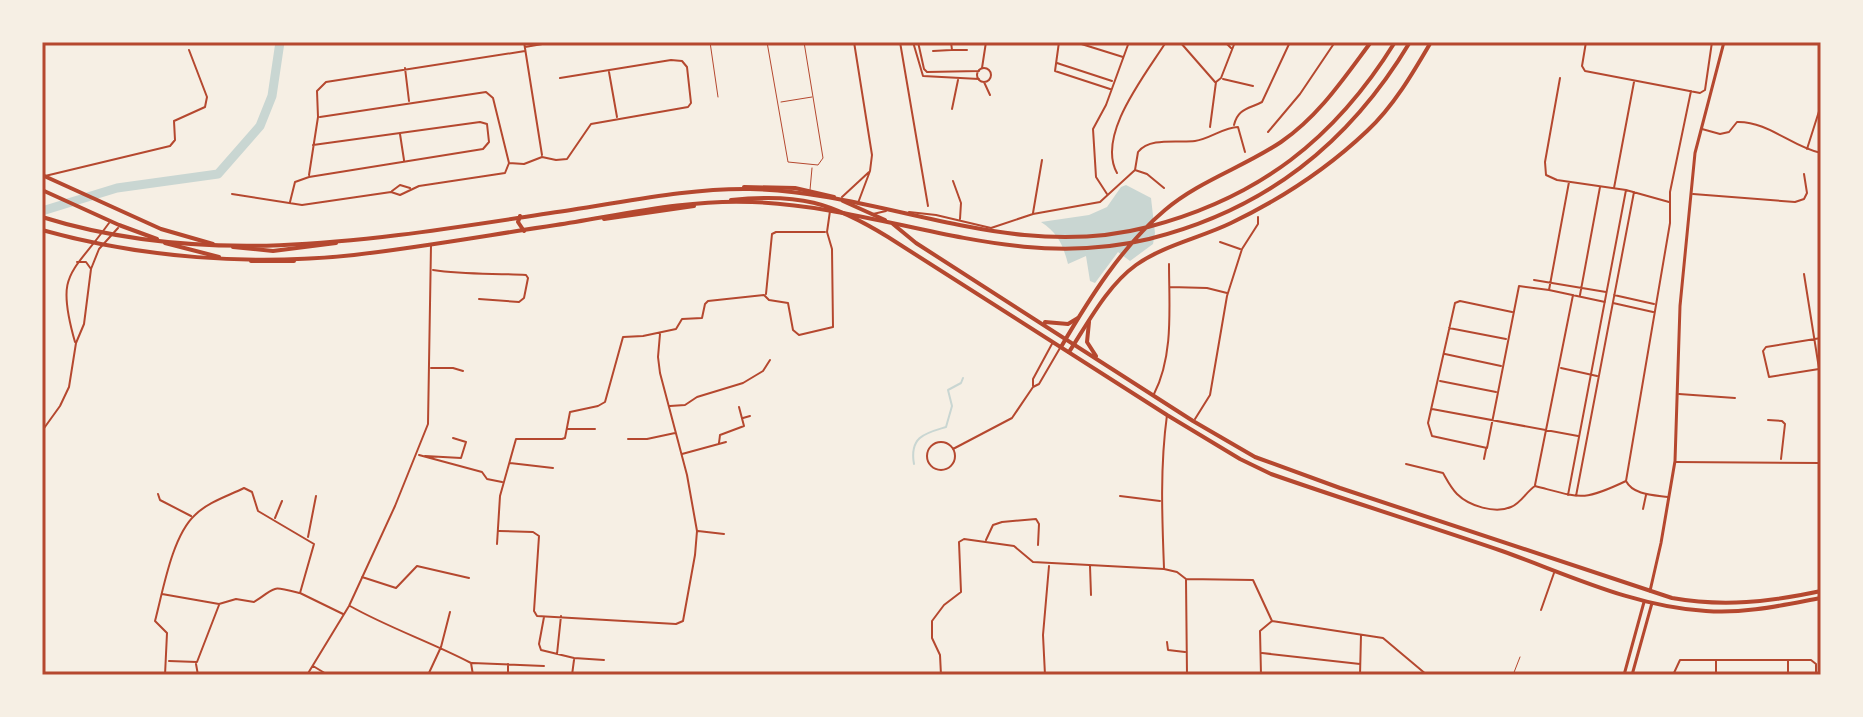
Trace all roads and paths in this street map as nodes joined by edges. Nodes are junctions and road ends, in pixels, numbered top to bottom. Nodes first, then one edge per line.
1 (524, 42) edge
2 (554, 42) edge
3 (710, 42) edge
4 (767, 42) edge
5 (804, 42) edge
6 (854, 42) edge
7 (900, 42) edge
8 (913, 42) edge
9 (918, 42) edge
10 (951, 42) edge
11 (986, 42) edge
12 (1059, 42) edge
13 (1075, 42) edge
14 (1129, 42) edge
15 (1166, 42) edge
16 (1180, 42) edge
17 (1225, 42) edge
18 (1235, 42) edge
19 (1290, 42) edge
20 (1335, 42) edge
21 (1371, 42) edge
22 (1395, 42) edge
23 (1410, 42) edge
24 (1431, 42) edge
25 (1586, 42) edge
26 (1712, 42) edge
27 (1724, 42) edge
28 (524, 49) junction
29 (1232, 49) junction
30 (189, 50) dead end
31 (952, 50) junction
32 (967, 50) dead end
33 (933, 51) dead end
34 (1124, 58) junction
35 (1056, 63) junction
36 (405, 68) junction
37 (609, 70) junction
38 (980, 70) junction
39 (560, 78) dead end
40 (959, 78) junction
41 (1221, 78) junction
42 (1560, 78) dead end
43 (981, 80) junction
44 (1635, 80) junction
45 (1114, 82) junction
46 (1216, 82) junction
47 (1253, 86) dead end
48 (1112, 89) junction
49 (1691, 91) junction
50 (990, 95) dead end
51 (815, 96) junction
52 (718, 97) dead end
53 (409, 102) junction
54 (779, 103) junction
55 (1821, 105) edge
56 (952, 109) dead end
57 (318, 117) junction
58 (617, 118) junction
59 (1234, 126) junction
60 (1210, 127) dead end
61 (1700, 129) junction
62 (1268, 132) dead end
63 (400, 133) junction
64 (313, 145) junction
65 (1807, 150) junction
66 (1245, 152) dead end
67 (1821, 153) edge
68 (542, 157) junction
69 (1042, 160) dead end
70 (404, 161) junction
71 (509, 163) junction
72 (812, 166) junction
73 (1135, 170) junction
74 (870, 171) junction
75 (1117, 173) dead end
76 (1804, 174) dead end
77 (43, 176) edge
78 (309, 177) junction
79 (953, 181) dead end
80 (1569, 181) junction
81 (1601, 186) junction
82 (1164, 188) dead end
83 (1614, 188) junction
84 (411, 189) junction
85 (42, 190) edge
86 (810, 190) junction
87 (1626, 190) junction
88 (391, 192) junction
89 (1634, 192) junction
90 (232, 194) dead end
91 (1691, 194) junction
92 (1107, 195) junction
93 (839, 199) junction
94 (1670, 202) junction
95 (290, 203) junction
96 (831, 206) junction
97 (928, 206) dead end
98 (856, 208) junction
99 (872, 214) junction
100 (1033, 214) junction
101 (520, 216) junction
102 (42, 217) edge
103 (1258, 217) dead end
104 (500, 219) junction
105 (960, 220) junction
106 (110, 221) junction
107 (119, 225) junction
108 (42, 230) edge
109 (524, 231) junction
110 (826, 232) junction
111 (503, 234) junction
112 (1220, 242) dead end
113 (431, 244) junction
114 (1242, 249) junction
115 (76, 262) junction
116 (1169, 264) dead end
117 (91, 269) junction
118 (432, 269) junction
119 (1611, 272) junction
120 (1618, 274) junction
121 (1804, 274) dead end
122 (1534, 280) dead end
123 (1550, 283) junction
124 (1169, 287) junction
125 (1581, 288) junction
126 (1549, 290) junction
127 (1607, 292) junction
128 (1227, 294) junction
129 (764, 295) junction
130 (1573, 295) junction
131 (1614, 295) junction
132 (1579, 296) junction
133 (479, 299) dead end
134 (1605, 302) junction
135 (1613, 303) junction
136 (1656, 304) junction
137 (1512, 312) junction
138 (1654, 312) junction
139 (1079, 318) junction
140 (1043, 322) junction
141 (1089, 322) junction
142 (1449, 328) junction
143 (660, 334) junction
144 (1066, 338) junction
145 (1821, 338) edge
146 (1507, 339) junction
147 (1813, 339) junction
148 (1053, 342) junction
149 (76, 343) junction
150 (1074, 344) junction
151 (1061, 347) junction
152 (1069, 352) junction
153 (1444, 354) junction
154 (1097, 358) junction
155 (770, 360) dead end
156 (1502, 366) junction
157 (429, 368) junction
158 (1558, 368) junction
159 (1819, 369) junction
160 (463, 371) dead end
161 (1591, 375) junction
162 (1598, 377) junction
163 (1438, 381) junction
164 (1821, 381) edge
165 (1033, 387) junction
166 (1498, 392) junction
167 (1678, 394) junction
168 (1153, 395) junction
169 (1735, 398) dead end
170 (669, 406) junction
171 (739, 407) dead end
172 (1432, 409) junction
173 (1167, 415) junction
174 (750, 416) dead end
175 (741, 418) junction
176 (1492, 420) junction
177 (1768, 420) dead end
178 (1193, 421) junction
179 (566, 429) junction
180 (595, 429) dead end
181 (42, 431) edge
182 (1546, 431) junction
183 (676, 433) junction
184 (1579, 436) junction
185 (453, 438) dead end
186 (628, 439) dead end
187 (726, 442) dead end
188 (719, 443) junction
189 (1239, 448) junction
190 (1487, 448) junction
191 (953, 449) junction
192 (416, 454) junction
193 (681, 454) junction
194 (1234, 456) junction
195 (424, 457) junction
196 (1484, 459) dead end
197 (1675, 461) junction
198 (1780, 461) junction
199 (508, 463) junction
200 (1821, 463) edge
201 (1406, 464) dead end
202 (553, 468) dead end
203 (1626, 481) junction
204 (503, 482) junction
205 (1535, 486) junction
206 (158, 494) dead end
207 (1646, 494) junction
208 (1568, 495) junction
209 (316, 496) dead end
210 (1120, 496) dead end
211 (1576, 496) junction
212 (1669, 497) junction
213 (282, 501) dead end
214 (1161, 501) junction
215 (1643, 509) dead end
216 (192, 517) junction
217 (274, 520) junction
218 (499, 531) junction
219 (697, 531) junction
220 (724, 534) dead end
221 (308, 539) junction
222 (986, 541) junction
223 (497, 544) dead end
224 (1038, 545) dead end
225 (1049, 565) junction
226 (1090, 566) junction
227 (1164, 569) junction
228 (1555, 570) junction
229 (362, 577) junction
230 (469, 578) dead end
231 (1186, 579) junction
232 (1821, 591) edge
233 (1649, 592) junction
234 (300, 593) junction
235 (162, 594) junction
236 (1091, 595) dead end
237 (1821, 598) edge
238 (1644, 601) junction
239 (1652, 603) junction
240 (219, 604) junction
241 (349, 606) junction
242 (1541, 610) dead end
243 (450, 612) dead end
244 (1641, 612) junction
245 (344, 614) junction
246 (1649, 614) junction
247 (544, 615) junction
248 (561, 615) junction
249 (1272, 621) junction
250 (1361, 634) junction
251 (1167, 642) dead end
252 (441, 647) junction
253 (1186, 652) junction
254 (1260, 653) junction
255 (557, 654) junction
256 (1520, 657) dead end
257 (574, 658) junction
258 (604, 660) dead end
259 (1716, 660) junction
260 (1788, 660) junction
261 (168, 661) junction
262 (196, 663) junction
263 (471, 663) junction
264 (508, 664) junction
265 (1360, 664) junction
266 (313, 666) junction
267 (544, 666) dead end
268 (1207, 674) edge
269 (165, 675) edge
270 (198, 675) edge
271 (307, 675) edge
272 (328, 675) edge
273 (428, 675) edge
274 (473, 675) edge
275 (508, 675) edge
276 (572, 675) edge
277 (941, 675) edge
278 (1045, 675) edge
279 (1261, 675) edge
280 (1360, 675) edge
281 (1427, 675) edge
282 (1513, 675) edge
283 (1624, 675) edge
284 (1632, 675) edge
285 (1673, 675) edge
286 (1716, 675) edge
287 (1788, 675) edge
288 (1816, 675) edge

1 - 28 street
2 - 28 street
3 - 52 lane
4 - 54 lane
5 - 51 lane
6 - 74 street
7 - 97 street
8 - 40 street
9 - 38 street
10 - 31 street
11 - 38 street
12 - 35 street
13 - 34 street
14 - 34 street
15 - 75 street
16 - 46 street
17 - 29 street
18 - 29 street
19 - 59 street
20 - 62 street
21 - 139 highway
22 - 102 highway
23 - 108 highway
24 - 141 highway
25 - 44 street
26 - 49 street
27 - 61 main road
28 - 36 street
28 - 68 street
29 - 41 street
30 - 77 street
31 - 32 street
31 - 33 street
34 - 45 street
35 - 45 street
35 - 48 street
36 - 53 street
36 - 57 street
37 - 39 street
37 - 58 street
37 - 58 street
38 - 43 street
38 - 43 street
40 - 43 street
40 - 56 street
41 - 46 street
41 - 47 street
42 - 80 street
43 - 50 street
44 - 49 street
44 - 83 street
45 - 48 street
46 - 60 street
48 - 92 street
49 - 94 street
51 - 54 lane
51 - 72 lane
53 - 57 street
53 - 71 street
54 - 72 lane
55 - 65 street
57 - 64 street
58 - 68 street
59 - 66 street
59 - 73 street
61 - 65 street
61 - 91 main road
63 - 64 street
63 - 70 street
63 - 70 street
64 - 78 street
65 - 67 street
68 - 71 street
69 - 100 street
70 - 78 street
71 - 84 street
72 - 86 lane
73 - 82 street
73 - 92 street
74 - 93 street
74 - 98 street
76 - 91 street
77 - 104 highway
78 - 95 street
79 - 105 street
80 - 81 street
80 - 123 street
81 - 83 street
81 - 125 street
83 - 87 street
84 - 88 street
84 - 88 street
85 - 106 highway
86 - 93 highway
86 - 101 highway
87 - 89 street
87 - 119 street
88 - 95 street
89 - 94 street
89 - 120 street
90 - 95 street
91 - 167 main road
92 - 100 street
93 - 98 highway
94 - 136 street
96 - 109 highway
96 - 110 street
96 - 148 highway
98 - 99 highway
99 - 105 street
99 - 140 highway
100 - 105 street
101 - 104 highway
101 - 109 highway
103 - 114 street
104 - 111 highway
106 - 107 highway
106 - 115 street
107 - 113 highway
107 - 117 street
109 - 111 highway
110 - 129 street
110 - 129 street
111 - 113 highway
112 - 114 street
113 - 118 street
114 - 128 street
115 - 117 street
115 - 149 street
116 - 124 street
117 - 149 street
118 - 133 street
118 - 157 street
119 - 120 street
119 - 127 street
120 - 131 street
121 - 147 street
122 - 123 street
123 - 125 street
123 - 126 street
124 - 128 street
124 - 168 street
125 - 127 street
125 - 132 street
126 - 130 street
126 - 137 street
127 - 134 street
128 - 178 street
129 - 143 street
130 - 132 street
130 - 158 street
131 - 135 street
131 - 136 street
132 - 134 street
134 - 161 street
135 - 138 street
135 - 162 street
136 - 138 street
137 - 142 street
137 - 146 street
138 - 203 street
139 - 140 highway
139 - 144 highway
140 - 144 highway
141 - 150 highway
141 - 154 highway
142 - 146 street
142 - 153 street
143 - 170 street
143 - 179 street
144 - 150 highway
144 - 151 highway
145 - 147 street
146 - 156 street
147 - 159 street
147 - 159 street
148 - 151 highway
148 - 165 street
149 - 181 street
150 - 152 highway
150 - 154 highway
151 - 152 highway
151 - 165 street
152 - 173 highway
153 - 156 street
153 - 163 street
154 - 168 highway
155 - 170 street
156 - 166 street
157 - 160 street
157 - 192 street
158 - 161 street
158 - 182 street
159 - 164 street
161 - 162 street
161 - 184 street
162 - 211 street
163 - 166 street
163 - 172 street
165 - 191 street
166 - 176 street
167 - 169 street
167 - 197 main road
168 - 178 highway
170 - 183 street
171 - 175 street
172 - 176 street
172 - 190 street
173 - 194 highway
173 - 214 street
174 - 175 street
175 - 188 street
176 - 182 street
176 - 190 street
177 - 198 street
178 - 189 highway
179 - 180 street
179 - 199 street
182 - 184 street
182 - 205 street
183 - 186 street
183 - 193 street
184 - 208 street
185 - 195 street
187 - 188 street
188 - 193 street
189 - 194 highway
189 - 233 highway
190 - 196 street
191 - 191 street
192 - 195 street
192 - 229 street
193 - 219 street
194 - 228 highway
195 - 204 street
197 - 198 street
197 - 212 main road
198 - 200 street
199 - 202 street
199 - 204 street
201 - 205 street
203 - 207 street
203 - 211 street
204 - 218 street
205 - 208 street
206 - 216 street
207 - 212 street
207 - 215 street
208 - 211 street
209 - 221 street
210 - 214 street
212 - 233 main road
213 - 217 street
214 - 227 street
216 - 217 street
216 - 235 street
217 - 221 street
218 - 223 street
218 - 247 street
219 - 220 street
219 - 248 street
221 - 234 street
222 - 224 street
222 - 225 street
222 - 277 street
225 - 226 street
225 - 278 street
226 - 227 street
226 - 236 street
227 - 231 street
228 - 238 highway
228 - 242 street
229 - 230 street
229 - 241 street
231 - 249 street
231 - 253 street
232 - 233 highway
234 - 240 street
234 - 245 street
235 - 240 street
235 - 261 street
237 - 239 highway
238 - 239 highway
238 - 244 main road
239 - 246 main road
240 - 262 street
241 - 245 street
241 - 252 street
243 - 252 street
244 - 246 main road
244 - 283 main road
245 - 266 street
246 - 284 main road
247 - 248 street
247 - 255 street
248 - 255 street
249 - 250 street
249 - 254 street
250 - 265 street
250 - 281 street
251 - 253 street
252 - 263 street
252 - 273 street
253 - 268 street
254 - 265 street
254 - 279 street
255 - 257 street
256 - 282 lane
257 - 258 street
257 - 276 street
259 - 260 street
259 - 285 street
259 - 286 street
260 - 287 street
260 - 288 street
261 - 262 street
261 - 269 street
262 - 270 street
263 - 264 street
263 - 274 street
264 - 267 street
264 - 275 street
265 - 280 street
266 - 271 street
266 - 272 street

